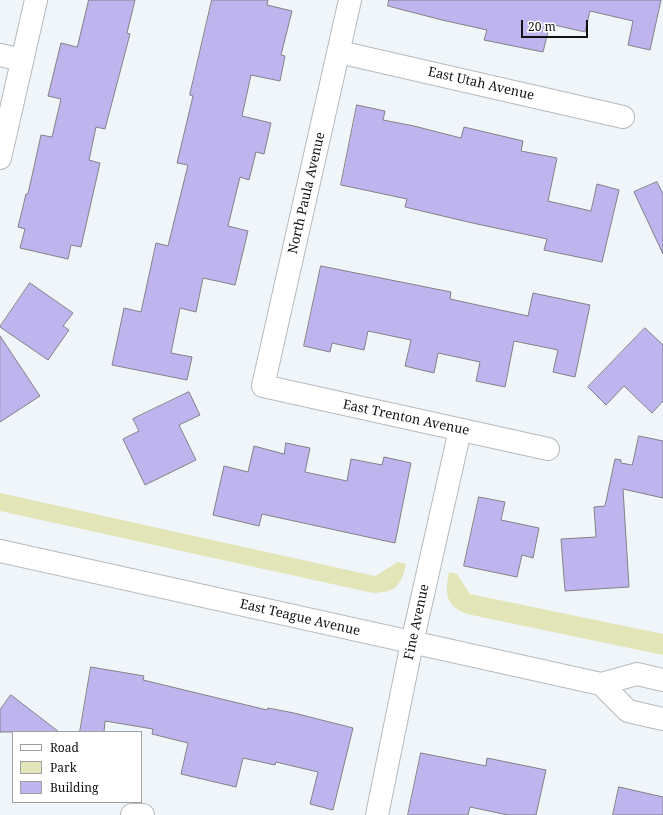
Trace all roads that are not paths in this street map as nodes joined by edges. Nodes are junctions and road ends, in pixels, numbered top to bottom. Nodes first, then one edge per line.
1 (36, 0) edge
2 (350, 0) edge
3 (339, 52) junction
4 (0, 55) edge
5 (22, 60) junction
6 (623, 117) dead end
7 (0, 158) edge
8 (264, 386) joint
9 (460, 430) junction
10 (548, 449) dead end
11 (0, 551) edge
12 (412, 643) junction
13 (663, 680) edge
14 (601, 684) junction
15 (663, 719) edge
16 (132, 815) edge
17 (142, 815) edge
18 (377, 815) edge

1 - 5 street
2 - 3 street, North Paula Avenue
3 - 6 street, East Utah Avenue
3 - 8 street, North Paula Avenue
4 - 5 street
5 - 7 street
8 - 9 street, East Trenton Avenue
9 - 10 street, East Trenton Avenue
9 - 12 street, Fine Avenue
11 - 12 street, East Teague Avenue
12 - 14 street, East Teague Avenue
12 - 18 street, Fine Avenue
13 - 14 street, East Teague Avenue
14 - 15 street
16 - 17 street

